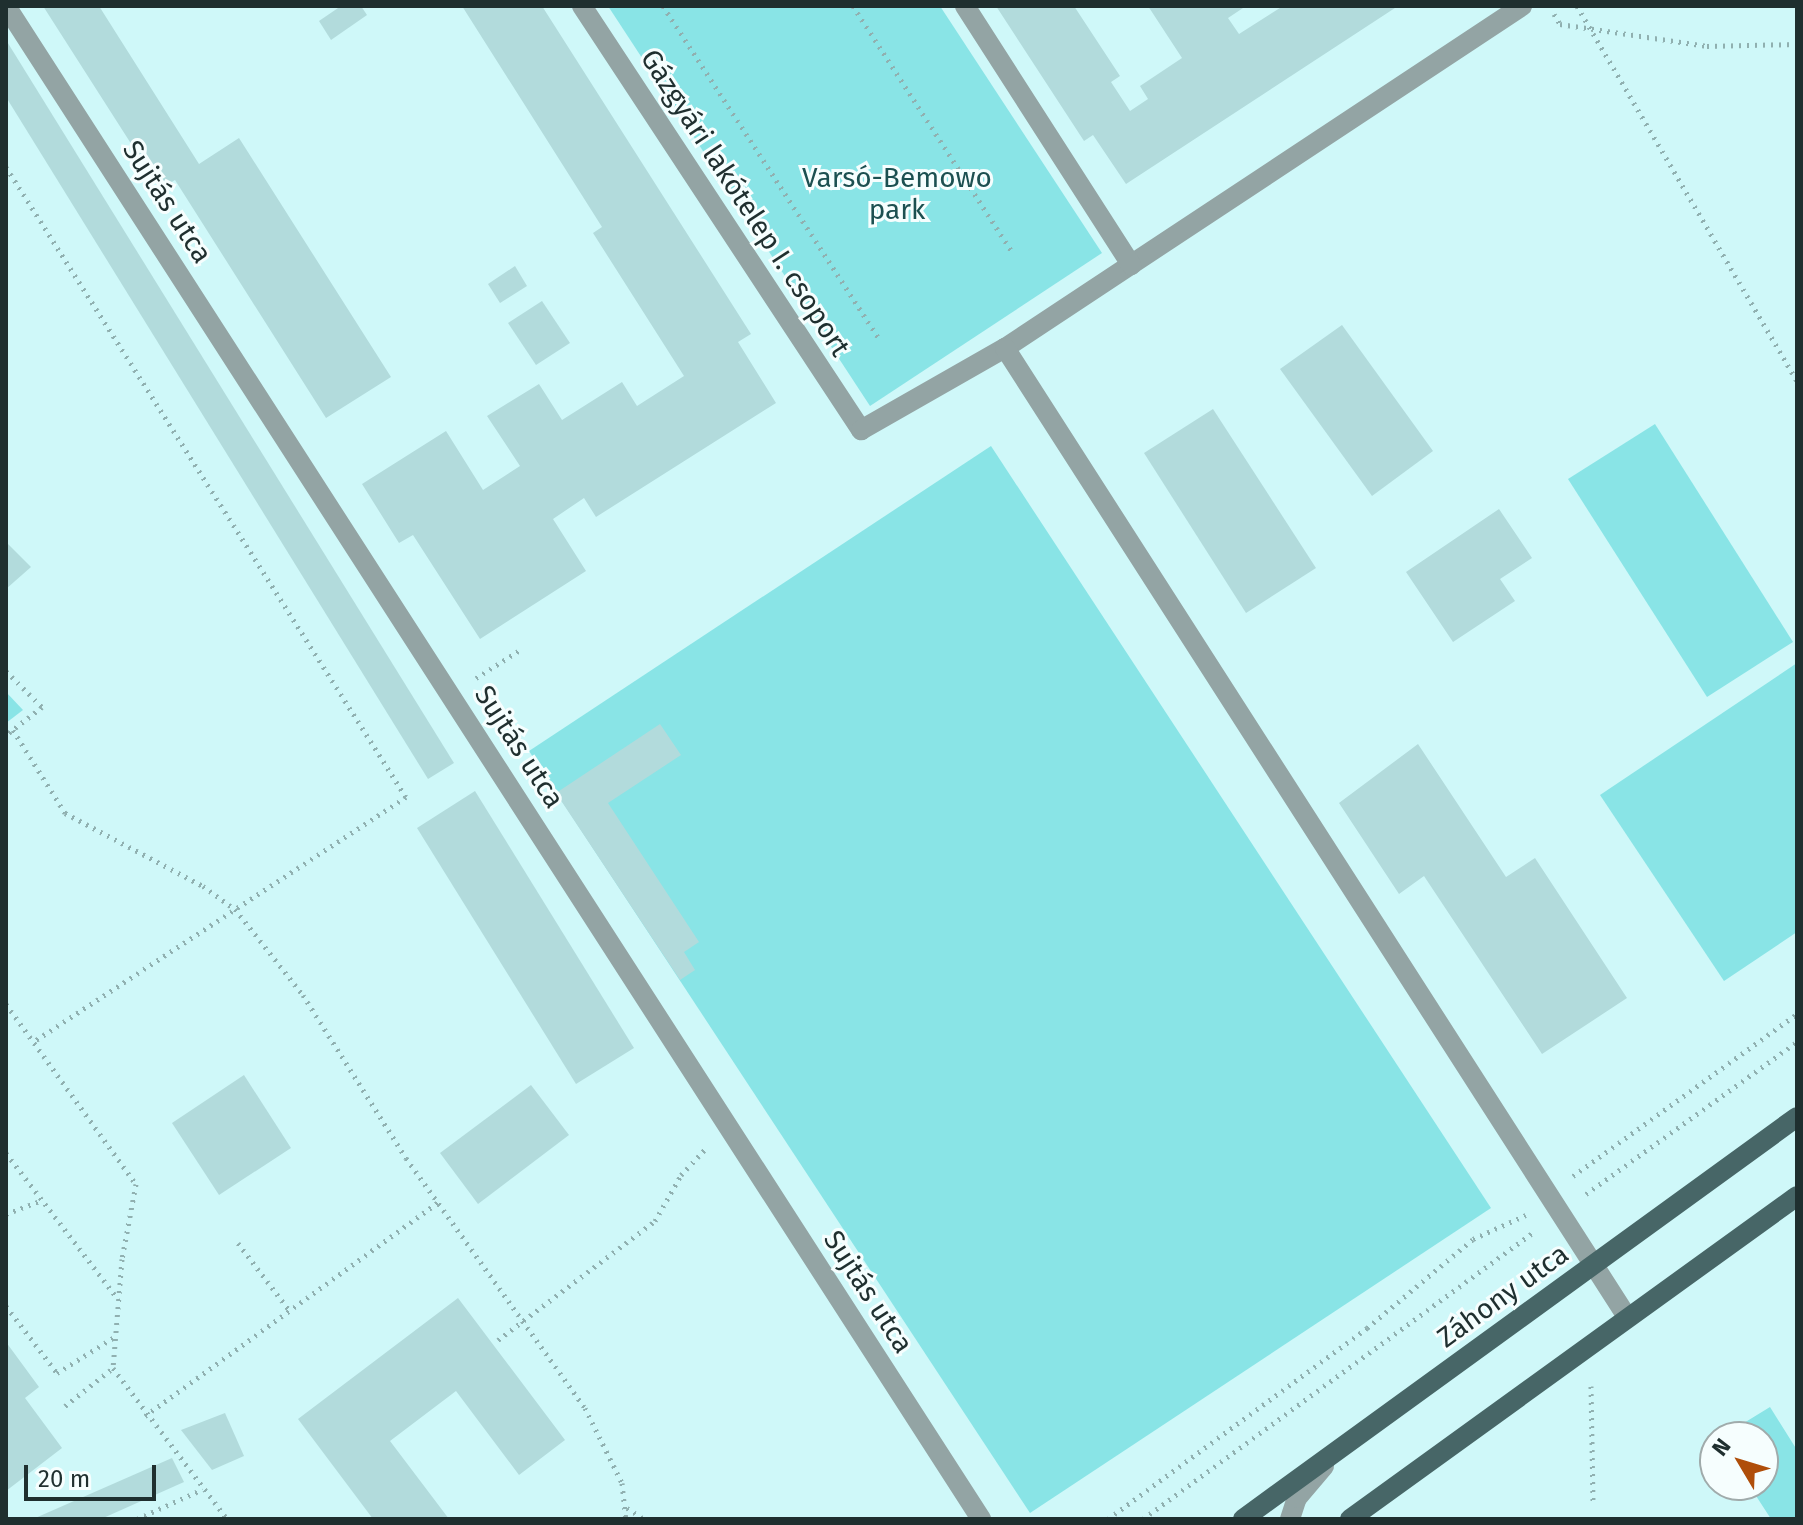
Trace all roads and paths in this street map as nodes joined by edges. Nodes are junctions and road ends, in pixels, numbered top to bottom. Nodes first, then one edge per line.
1 (6, 6) edge
2 (582, 6) edge
3 (663, 6) edge
4 (853, 6) edge
5 (965, 6) edge
6 (1522, 6) edge
7 (1549, 6) edge
8 (1577, 6) edge
9 (1591, 28) junction
10 (1797, 44) edge
11 (6, 167) edge
12 (1013, 253) dead end
13 (1131, 265) junction
14 (880, 340) dead end
15 (1005, 348) junction
16 (1797, 381) edge
17 (520, 650) dead end
18 (6, 671) edge
19 (451, 694) junction
20 (13, 730) junction
21 (6, 735) edge
22 (235, 909) junction
23 (6, 1004) edge
24 (1797, 1014) edge
25 (33, 1042) junction
26 (1797, 1042) edge
27 (1797, 1117) edge
28 (706, 1148) dead end
29 (6, 1153) edge
30 (1797, 1196) edge
31 (42, 1200) junction
32 (438, 1202) junction
33 (1553, 1206) junction
34 (6, 1214) edge
35 (238, 1243) dead end
36 (1592, 1266) junction
37 (118, 1300) junction
38 (6, 1306) edge
39 (289, 1310) junction
40 (1627, 1317) junction
41 (523, 1321) junction
42 (116, 1336) junction
43 (498, 1340) dead end
44 (113, 1368) junction
45 (1590, 1380) dead end
46 (65, 1406) dead end
47 (145, 1416) junction
48 (1338, 1451) junction
49 (203, 1489) junction
50 (1593, 1501) dead end
51 (627, 1508) junction
52 (137, 1519) edge
53 (227, 1519) edge
54 (626, 1519) edge
55 (644, 1519) edge
56 (981, 1519) edge
57 (1108, 1519) edge
58 (1143, 1519) edge
59 (1243, 1519) edge
60 (1290, 1519) edge
61 (1350, 1519) edge

1 - 19 street, Sujtás utca
2 - 15 street, Gázgyári lakótelep I. csoport
3 - 14 path
4 - 12 path
5 - 13 street
6 - 13 street
7 - 9 path
8 - 9 path
9 - 10 path
9 - 16 path
11 - 22 path
13 - 15 street
15 - 33 street
17 - 19 path
18 - 20 path
19 - 56 street, Sujtás utca
20 - 21 path
20 - 22 path
22 - 25 path
22 - 32 path
23 - 25 path
24 - 33 path
25 - 37 path
26 - 33 path
27 - 36 main road, Záhony utca
28 - 41 path
29 - 31 path
30 - 40 main road
31 - 34 path
31 - 37 path
32 - 39 path
32 - 41 path
33 - 36 street
33 - 57 path
33 - 58 path
35 - 39 path
36 - 40 street
36 - 48 main road, Záhony utca
37 - 42 path
38 - 42 path
39 - 47 path
40 - 61 main road
41 - 43 path
41 - 51 path
42 - 44 path
44 - 46 path
44 - 47 path
45 - 50 path
47 - 49 path
48 - 59 main road, Záhony utca
48 - 60 street
49 - 52 path
49 - 53 path
51 - 54 path
51 - 55 path

